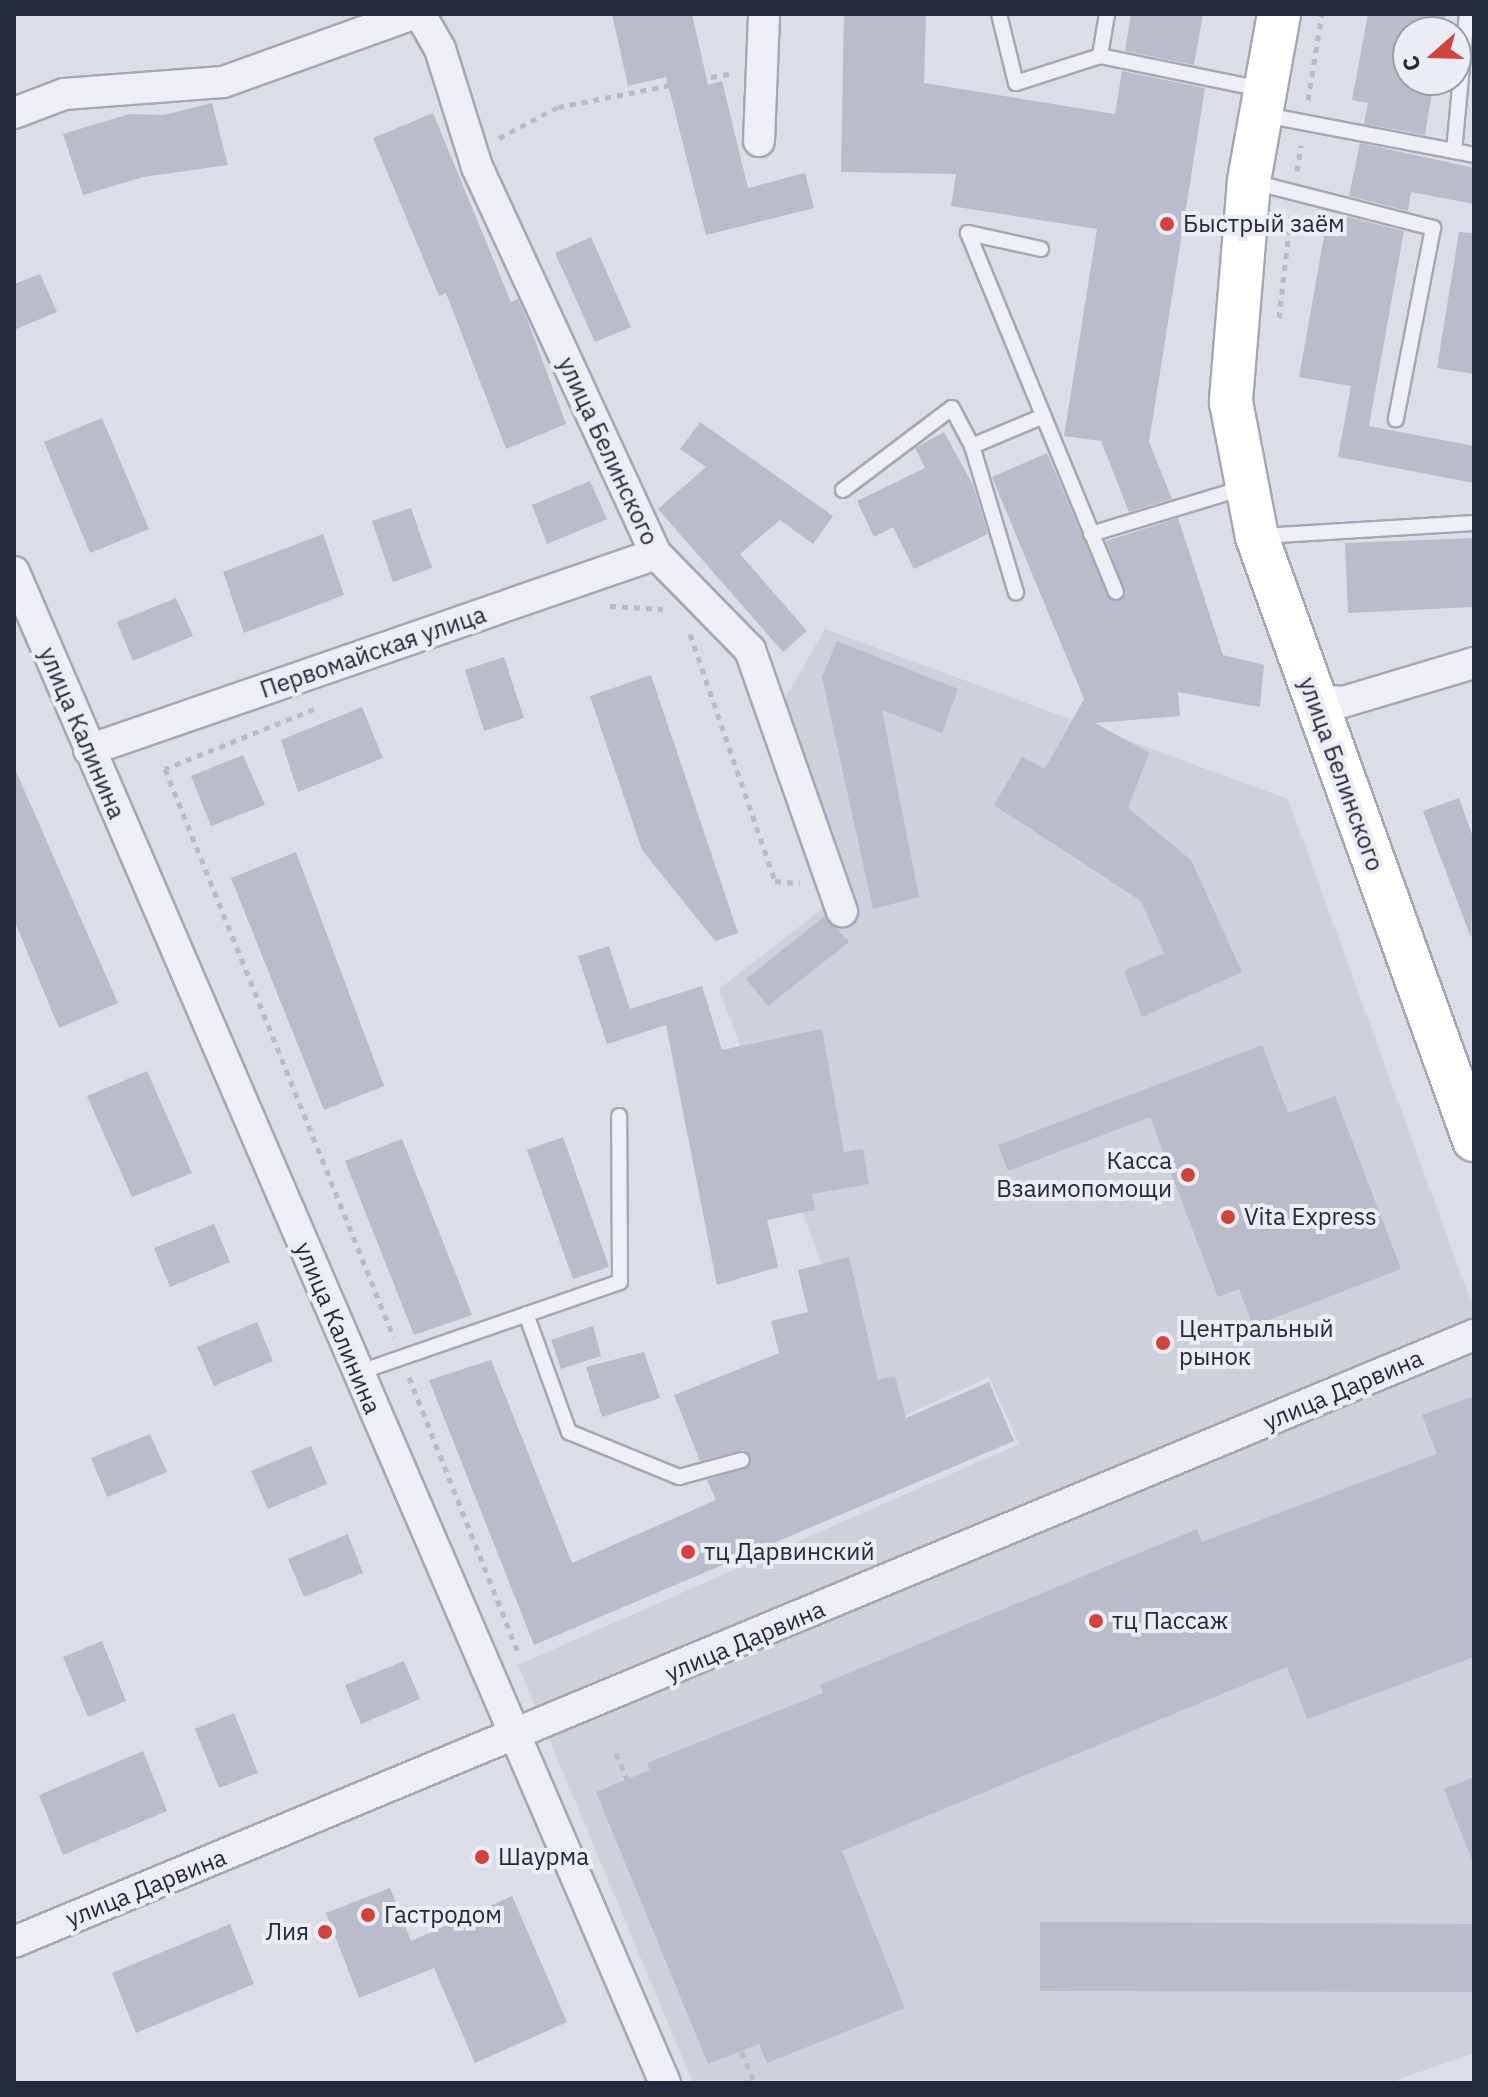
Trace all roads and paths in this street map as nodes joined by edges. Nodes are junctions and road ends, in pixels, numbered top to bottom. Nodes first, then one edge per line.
1 (413, 14) edge
2 (420, 14) edge
3 (764, 14) edge
4 (999, 14) edge
5 (1107, 14) edge
6 (1279, 14) edge
7 (1467, 14) edge
8 (1100, 56) junction
9 (758, 68) junction
10 (1263, 102) junction
11 (14, 113) edge
12 (759, 141) dead end
13 (1454, 151) junction
14 (1474, 155) edge
15 (477, 167) junction
16 (1249, 181) junction
17 (1041, 249) dead end
18 (1041, 417) junction
19 (1396, 419) dead end
20 (972, 446) junction
21 (1247, 486) junction
22 (843, 490) dead end
23 (1474, 523) edge
24 (1091, 534) junction
25 (1257, 537) junction
26 (656, 554) junction
27 (14, 572) edge
28 (1116, 592) dead end
29 (1016, 593) dead end
30 (601, 607) dead end
31 (677, 619) dead end
32 (688, 629) dead end
33 (1474, 663) edge
34 (1314, 700) junction
35 (319, 707) dead end
36 (89, 750) junction
37 (838, 898) joint
38 (619, 1116) dead end
39 (1474, 1140) edge
40 (526, 1314) junction
41 (1474, 1335) edge
42 (402, 1357) junction
43 (357, 1373) junction
44 (742, 1460) dead end
45 (517, 1650) dead end
46 (513, 1738) junction
47 (616, 1753) dead end
48 (14, 1942) edge
49 (665, 2083) edge
50 (755, 2083) edge

1 - 11 street
2 - 15 street, улица Белинского
3 - 9 street
4 - 8 lane
5 - 8 lane
6 - 10 street, улица Белинского
7 - 13 lane
8 - 10 lane
9 - 12 street
9 - 15 path
10 - 13 lane
10 - 16 street, улица Белинского
13 - 14 lane
15 - 26 street, улица Белинского
16 - 19 lane
16 - 21 street, улица Белинского
17 - 18 lane
18 - 20 lane
18 - 24 lane
20 - 22 lane
20 - 29 lane
21 - 24 lane
21 - 25 street, улица Белинского
23 - 25 lane
24 - 28 lane
25 - 34 street, улица Белинского
26 - 36 street, Первомайская улица
26 - 37 street, улица Белинского
27 - 36 street, улица Калинина
30 - 31 path
32 - 37 path
33 - 34 street
34 - 39 street, улица Белинского
35 - 42 path
36 - 43 street, улица Калинина
38 - 40 lane
40 - 42 lane
40 - 44 lane
41 - 46 street, улица Дарвина
42 - 43 lane
42 - 45 path
43 - 46 street, улица Калинина
46 - 48 street, улица Дарвина
46 - 49 street, улица Калинина
47 - 50 path

